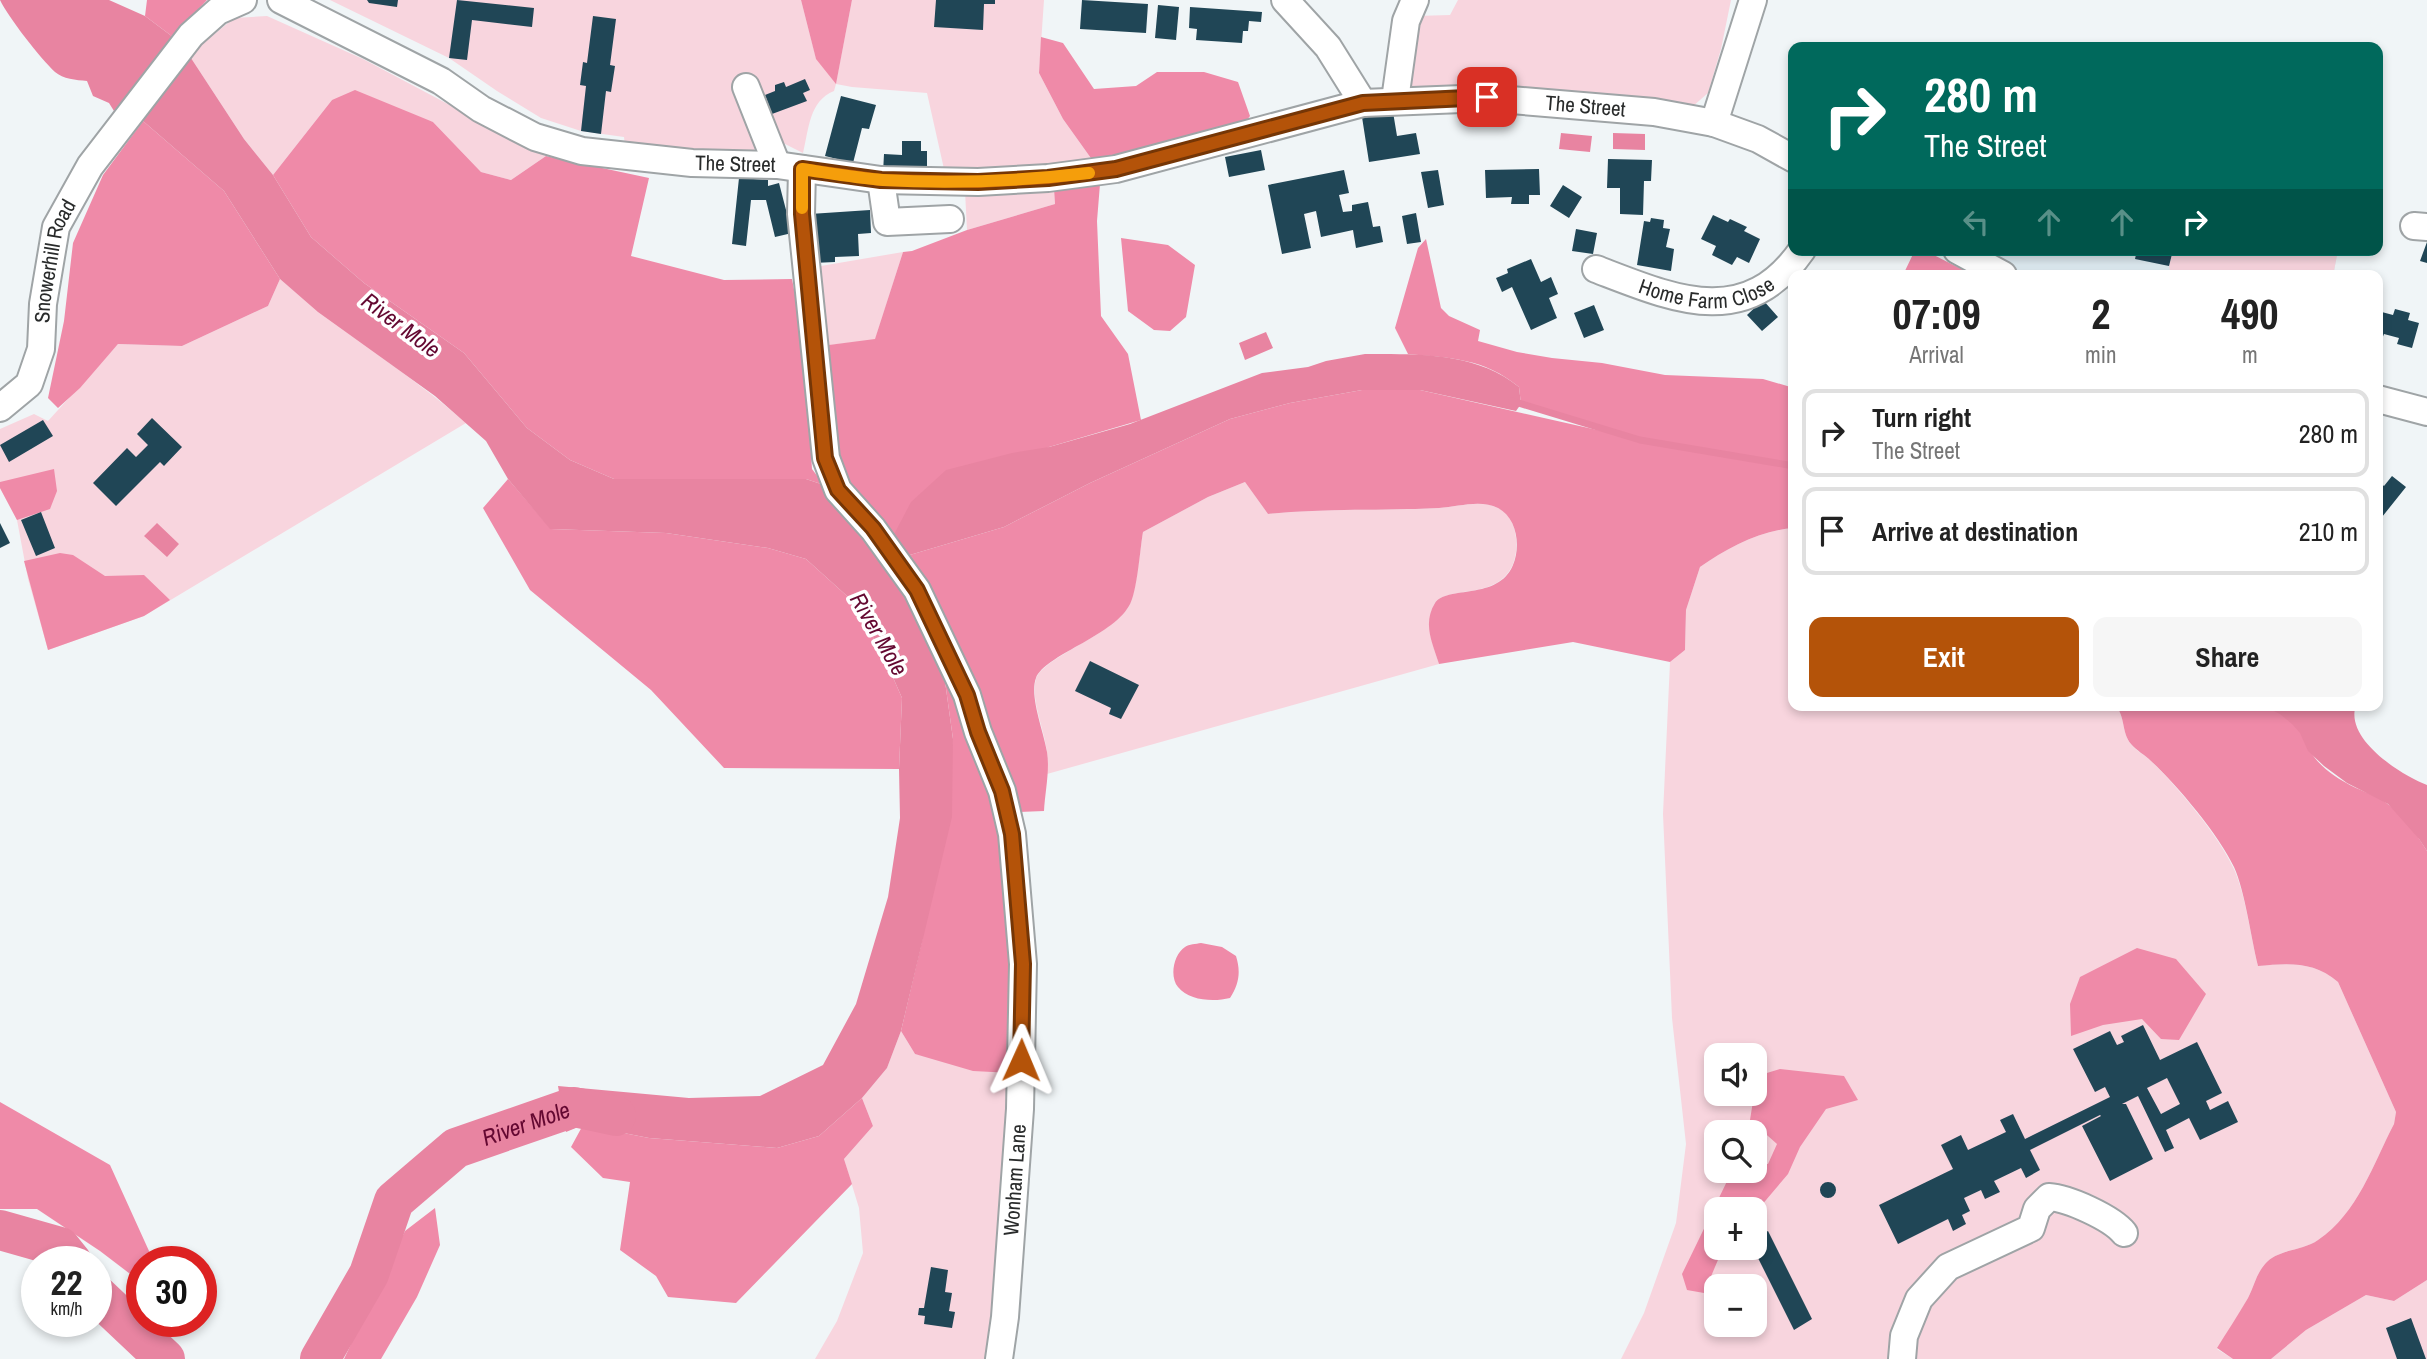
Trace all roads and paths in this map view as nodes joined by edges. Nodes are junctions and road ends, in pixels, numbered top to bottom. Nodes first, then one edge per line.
1 (243, 0) edge
2 (281, 0) edge
3 (1285, 0) edge
4 (1415, 0) edge
5 (1753, 0) edge
6 (746, 87) dead end
7 (1395, 100) junction
8 (1363, 103) junction
9 (1714, 123) junction
10 (1788, 156) edge
11 (790, 167) junction
12 (881, 180) junction
13 (950, 219) dead end
14 (1796, 256) edge
15 (1968, 256) edge
16 (1596, 269) dead end
17 (1994, 270) edge
18 (2383, 400) edge
19 (0, 408) edge
20 (2427, 412) edge
21 (2124, 1233) dead end
22 (999, 1359) edge
23 (1902, 1359) edge

1 - 19 street, Snowerhill Road
2 - 11 street, The Street
3 - 8 street
4 - 7 street
5 - 9 street
6 - 11 street
7 - 8 street, The Street
7 - 9 street, The Street
8 - 12 street, The Street
9 - 10 street, The Street
11 - 12 street, The Street
11 - 22 street, Wonham Lane
12 - 13 street
14 - 16 street, Home Farm Close
15 - 17 street
18 - 20 street
21 - 23 street

